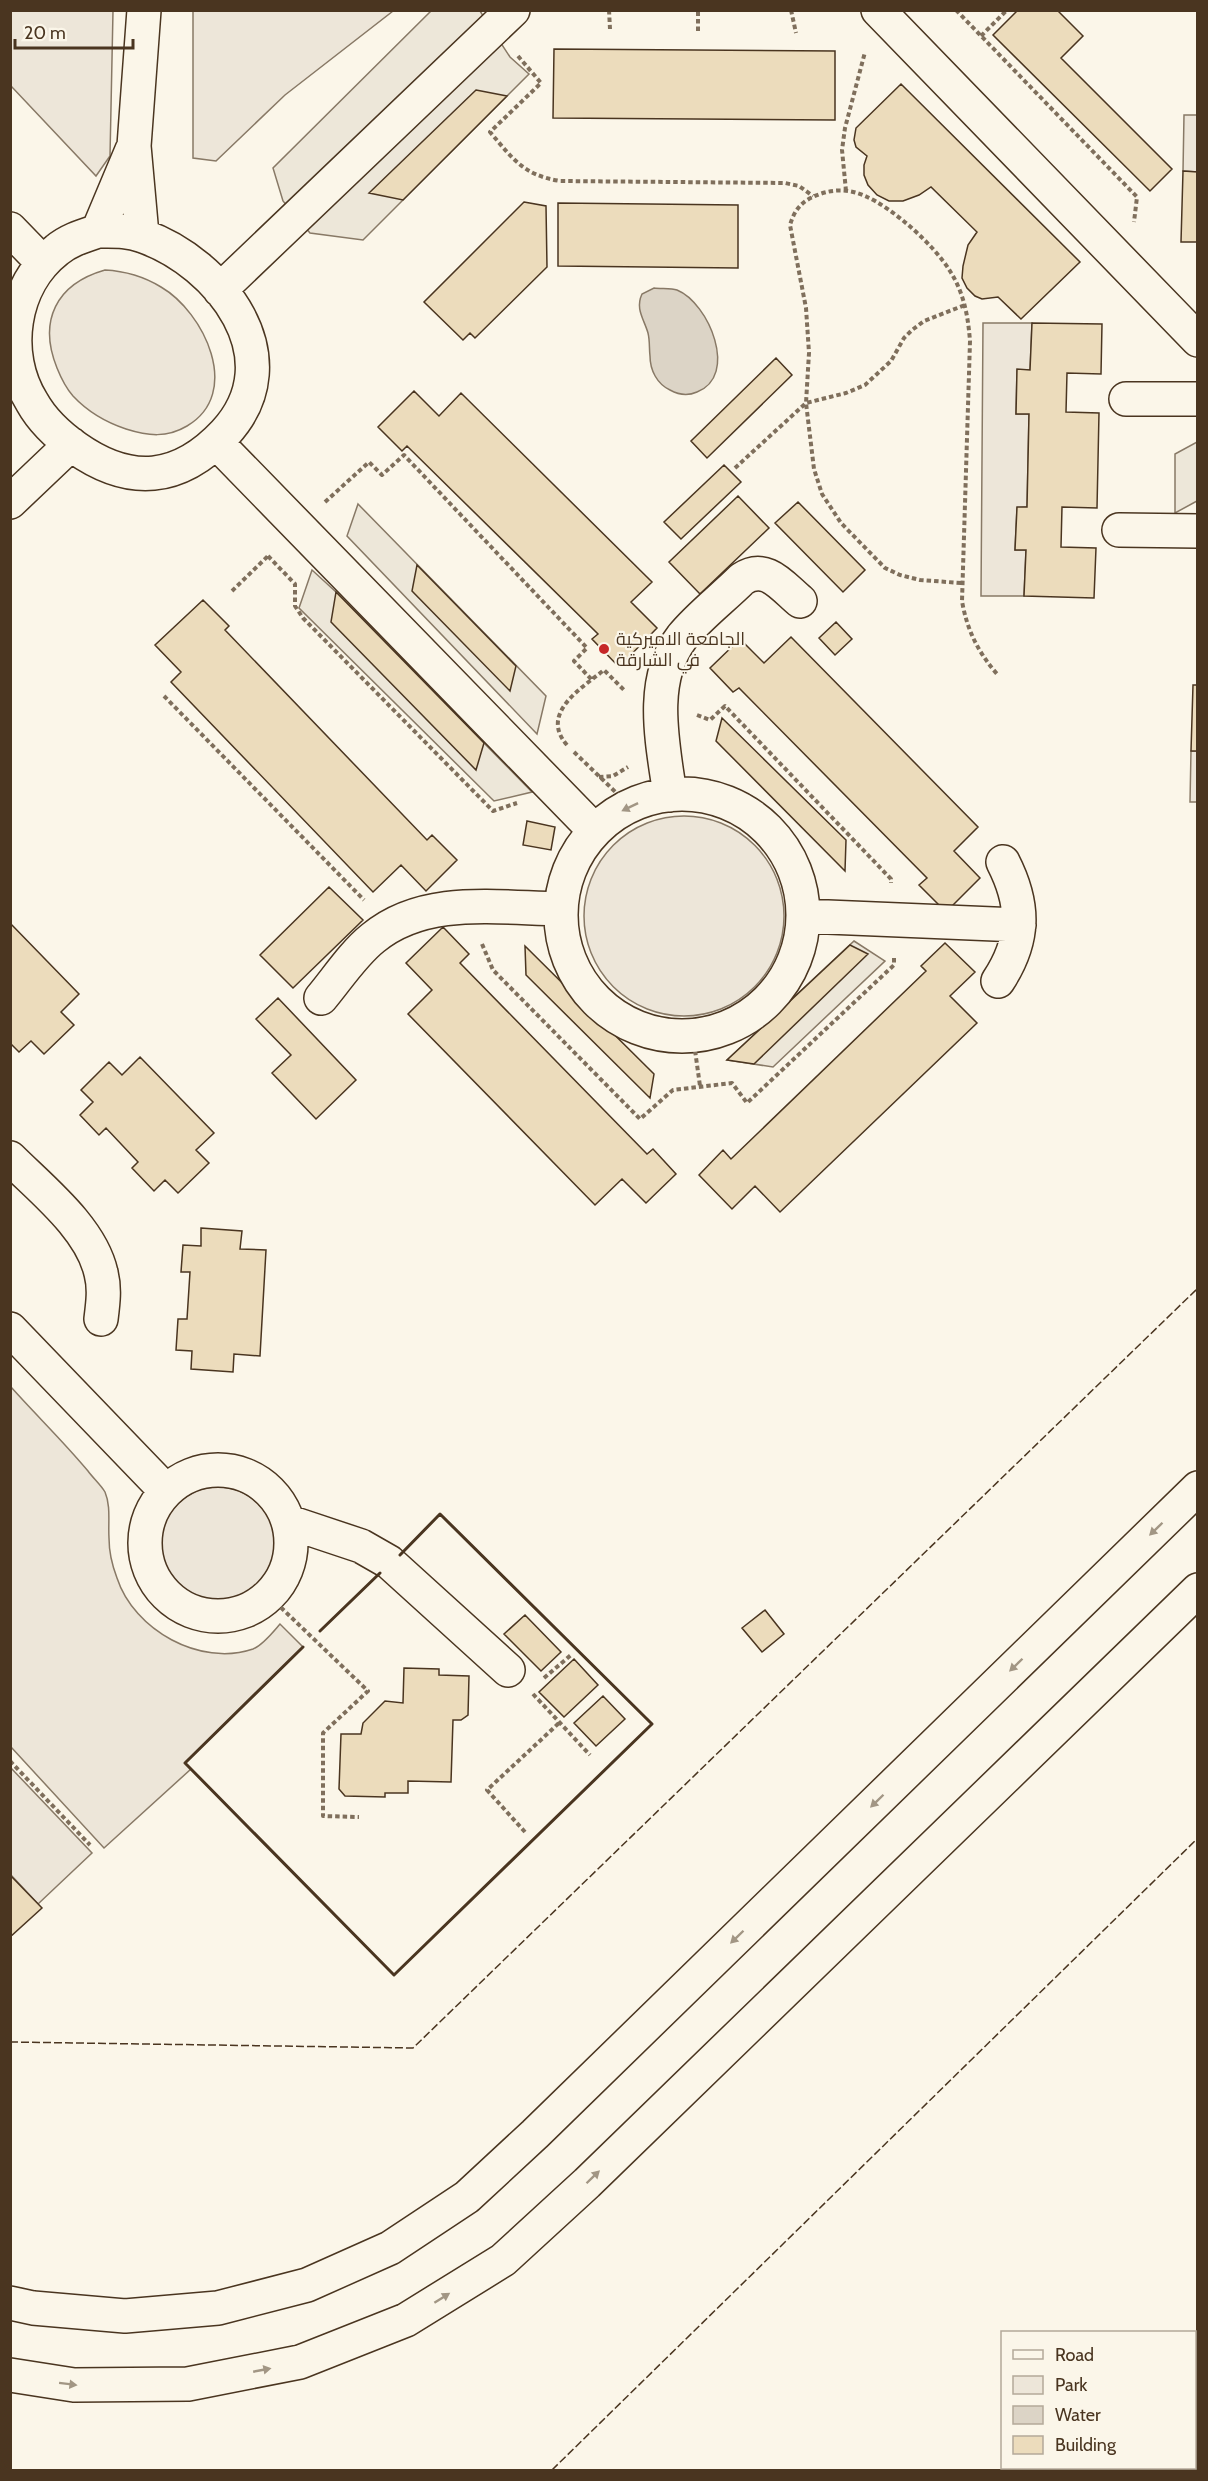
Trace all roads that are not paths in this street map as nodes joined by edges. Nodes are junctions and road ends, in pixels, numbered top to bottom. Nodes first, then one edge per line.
1 (144, 10) edge
2 (513, 10) edge
3 (880, 12) edge
4 (134, 146) junction
5 (10, 229) edge
6 (98, 231) junction
7 (142, 235) junction
8 (43, 262) junction
9 (220, 290) junction
10 (1197, 340) edge
11 (1126, 399) dead end
12 (1197, 399) edge
13 (216, 442) junction
14 (71, 444) junction
15 (10, 502) edge
16 (1119, 530) dead end
17 (1197, 531) edge
18 (800, 601) dead end
19 (670, 795) junction
20 (595, 831) junction
21 (1003, 862) dead end
22 (561, 909) junction
23 (804, 916) junction
24 (1019, 925) junction
25 (998, 981) dead end
26 (321, 998) dead end
27 (10, 1158) edge
28 (101, 1319) dead end
29 (10, 1329) edge
30 (1197, 1488) edge
31 (166, 1491) junction
32 (289, 1522) junction
33 (1197, 1590) edge
34 (518, 1680) road end
35 (10, 2303) edge
36 (10, 2375) edge

1 - 4 street
2 - 9 street
3 - 10 street
4 - 6 street
4 - 7 street
5 - 8 street
6 - 7 street
6 - 8 street
7 - 9 street
8 - 14 street
9 - 13 street
11 - 12 street
13 - 14 street
13 - 20 street
14 - 15 street
16 - 17 street
18 - 19 street
19 -> 20 street
19 - 23 street
20 - 22 street
21 - 24 street
22 - 23 street
22 - 26 street
23 - 24 street
24 - 25 street
27 - 28 street
29 - 31 street
30 -> 35 street
31 - 32 street
31 - 32 street
32 - 34 street
36 -> 33 street

